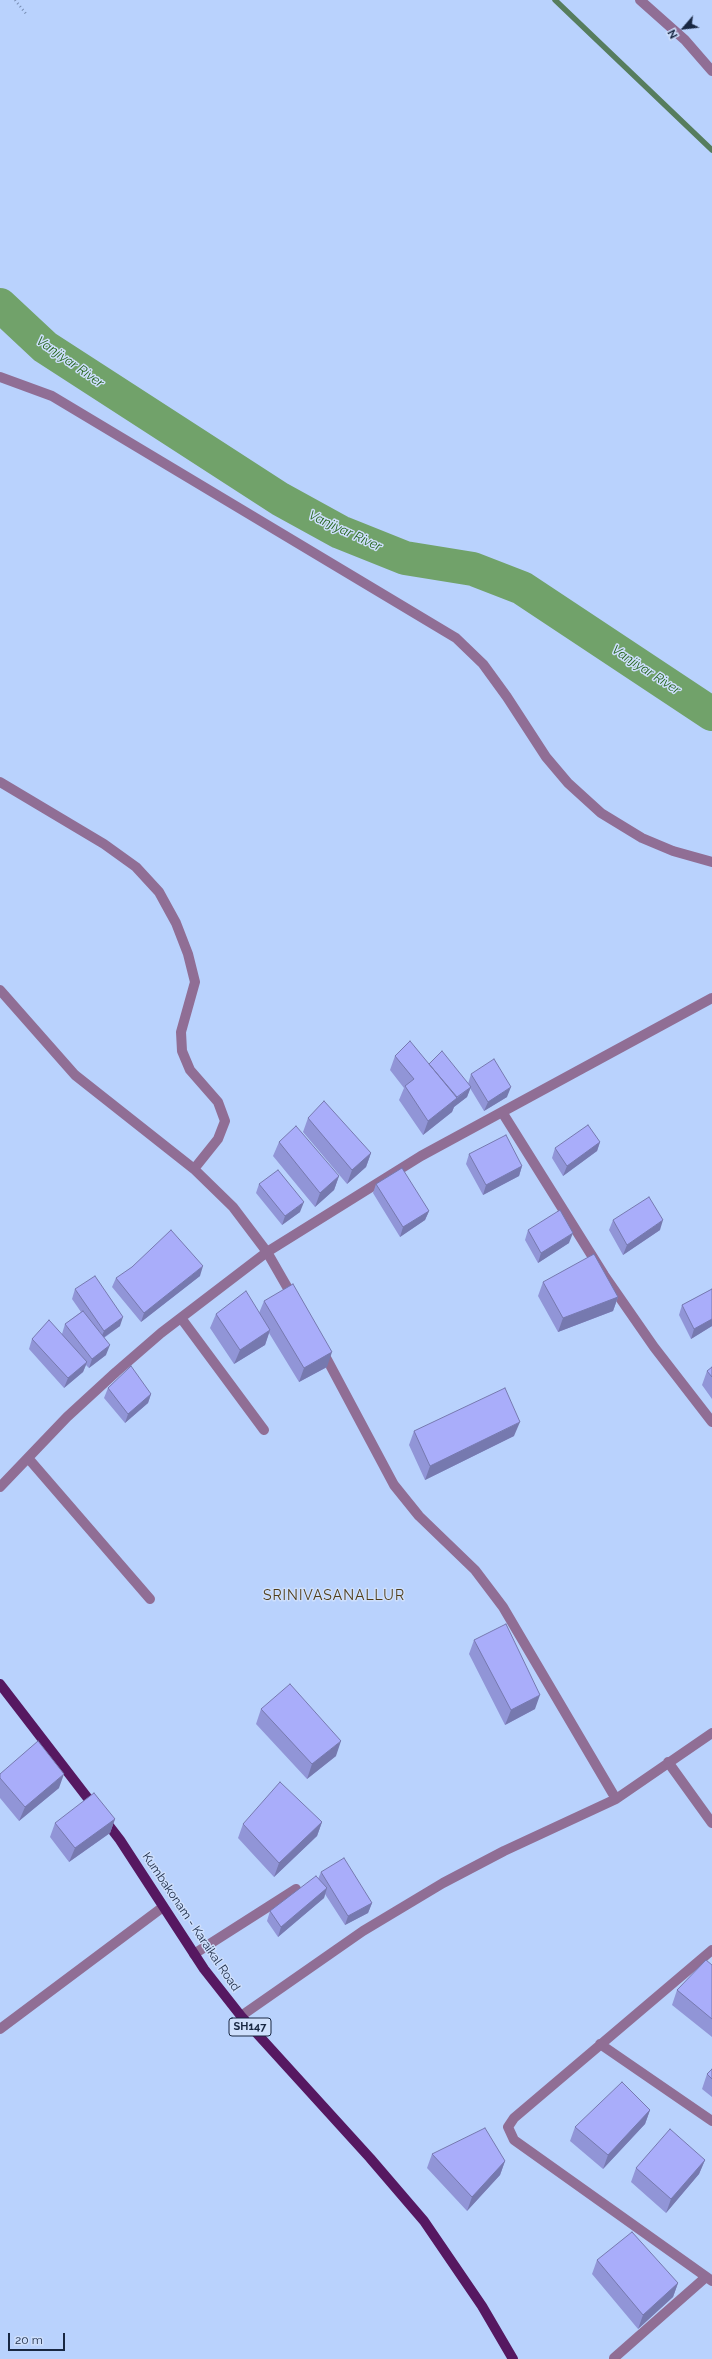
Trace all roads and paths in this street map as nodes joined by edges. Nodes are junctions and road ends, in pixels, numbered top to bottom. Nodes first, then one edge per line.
1 (15, 0) edge
2 (640, 0) edge
3 (27, 15) dead end
4 (712, 71) edge
5 (0, 377) edge
6 (0, 782) edge
7 (712, 862) edge
8 (0, 990) edge
9 (712, 998) edge
10 (502, 1112) junction
11 (194, 1169) junction
12 (267, 1252) junction
13 (301, 1312) edge
14 (181, 1318) junction
15 (316, 1338) edge
16 (712, 1422) edge
17 (264, 1430) dead end
18 (28, 1458) junction
19 (0, 1488) edge
20 (150, 1599) dead end
21 (0, 1684) edge
22 (712, 1733) edge
23 (668, 1762) junction
24 (616, 1799) junction
25 (712, 1823) edge
26 (296, 1889) edge
27 (163, 1907) junction
28 (712, 1950) edge
29 (194, 1954) junction
30 (695, 1962) junction
31 (706, 1970) edge
32 (241, 2016) junction
33 (0, 2029) edge
34 (600, 2044) junction
35 (712, 2121) edge
36 (709, 2279) edge
37 (614, 2358) edge
38 (513, 2359) edge

1 - 3 path
2 - 4 street
5 - 7 street
6 - 11 street
8 - 11 street
9 - 10 street
10 - 12 street
10 - 16 street
11 - 12 street
12 - 13 street
12 - 14 street
14 - 17 street
14 - 18 street
15 - 24 street
18 - 19 street
18 - 20 street
21 - 27 main road, Kumbakonam - Karaikal Road / SH147
22 - 23 street
23 - 24 street
23 - 25 street
24 - 32 street
26 - 29 street
27 - 29 main road, Kumbakonam - Karaikal Road / SH147
27 - 33 street
28 - 30 street
29 - 32 main road, Kumbakonam - Karaikal Road / SH147
30 - 31 street
30 - 34 street
32 - 38 main road, Kumbakonam - Karaikal Road / SH147
34 - 35 street
34 - 36 street
36 - 37 street

